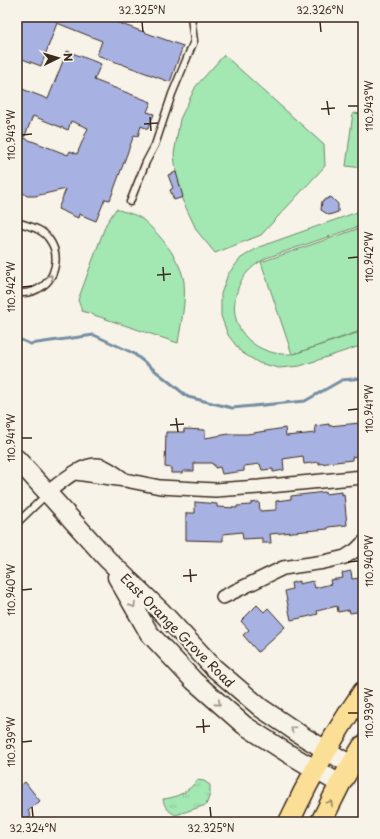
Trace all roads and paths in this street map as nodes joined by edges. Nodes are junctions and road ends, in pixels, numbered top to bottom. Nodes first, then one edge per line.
1 (191, 17) edge
2 (130, 202) dead end
3 (17, 222) edge
4 (17, 293) edge
5 (17, 459) edge
6 (76, 473) junction
7 (363, 477) edge
8 (125, 480) junction
9 (48, 493) junction
10 (17, 523) edge
11 (363, 543) edge
12 (107, 559) junction
13 (223, 597) dead end
14 (363, 692) edge
15 (363, 746) edge
16 (325, 750) junction
17 (351, 765) junction
18 (315, 770) junction
19 (340, 784) junction
20 (289, 822) edge
21 (320, 822) edge

1 - 2 lane
4 -> 3 lane
5 - 9 main road, East Orange Grove Road
6 - 8 street
6 - 8 street
6 - 9 street
7 - 8 street
9 - 10 lane
9 - 12 main road, East Orange Grove Road
11 - 13 street
16 -> 12 main road, East Orange Grove Road
12 -> 18 main road, East Orange Grove Road
14 - 16 main road
15 - 17 main road
16 - 17 main road, East Orange Grove Road
16 - 18 main road
17 - 19 main road
18 - 19 main road, East Orange Grove Road
18 - 20 main road
21 -> 19 main road

